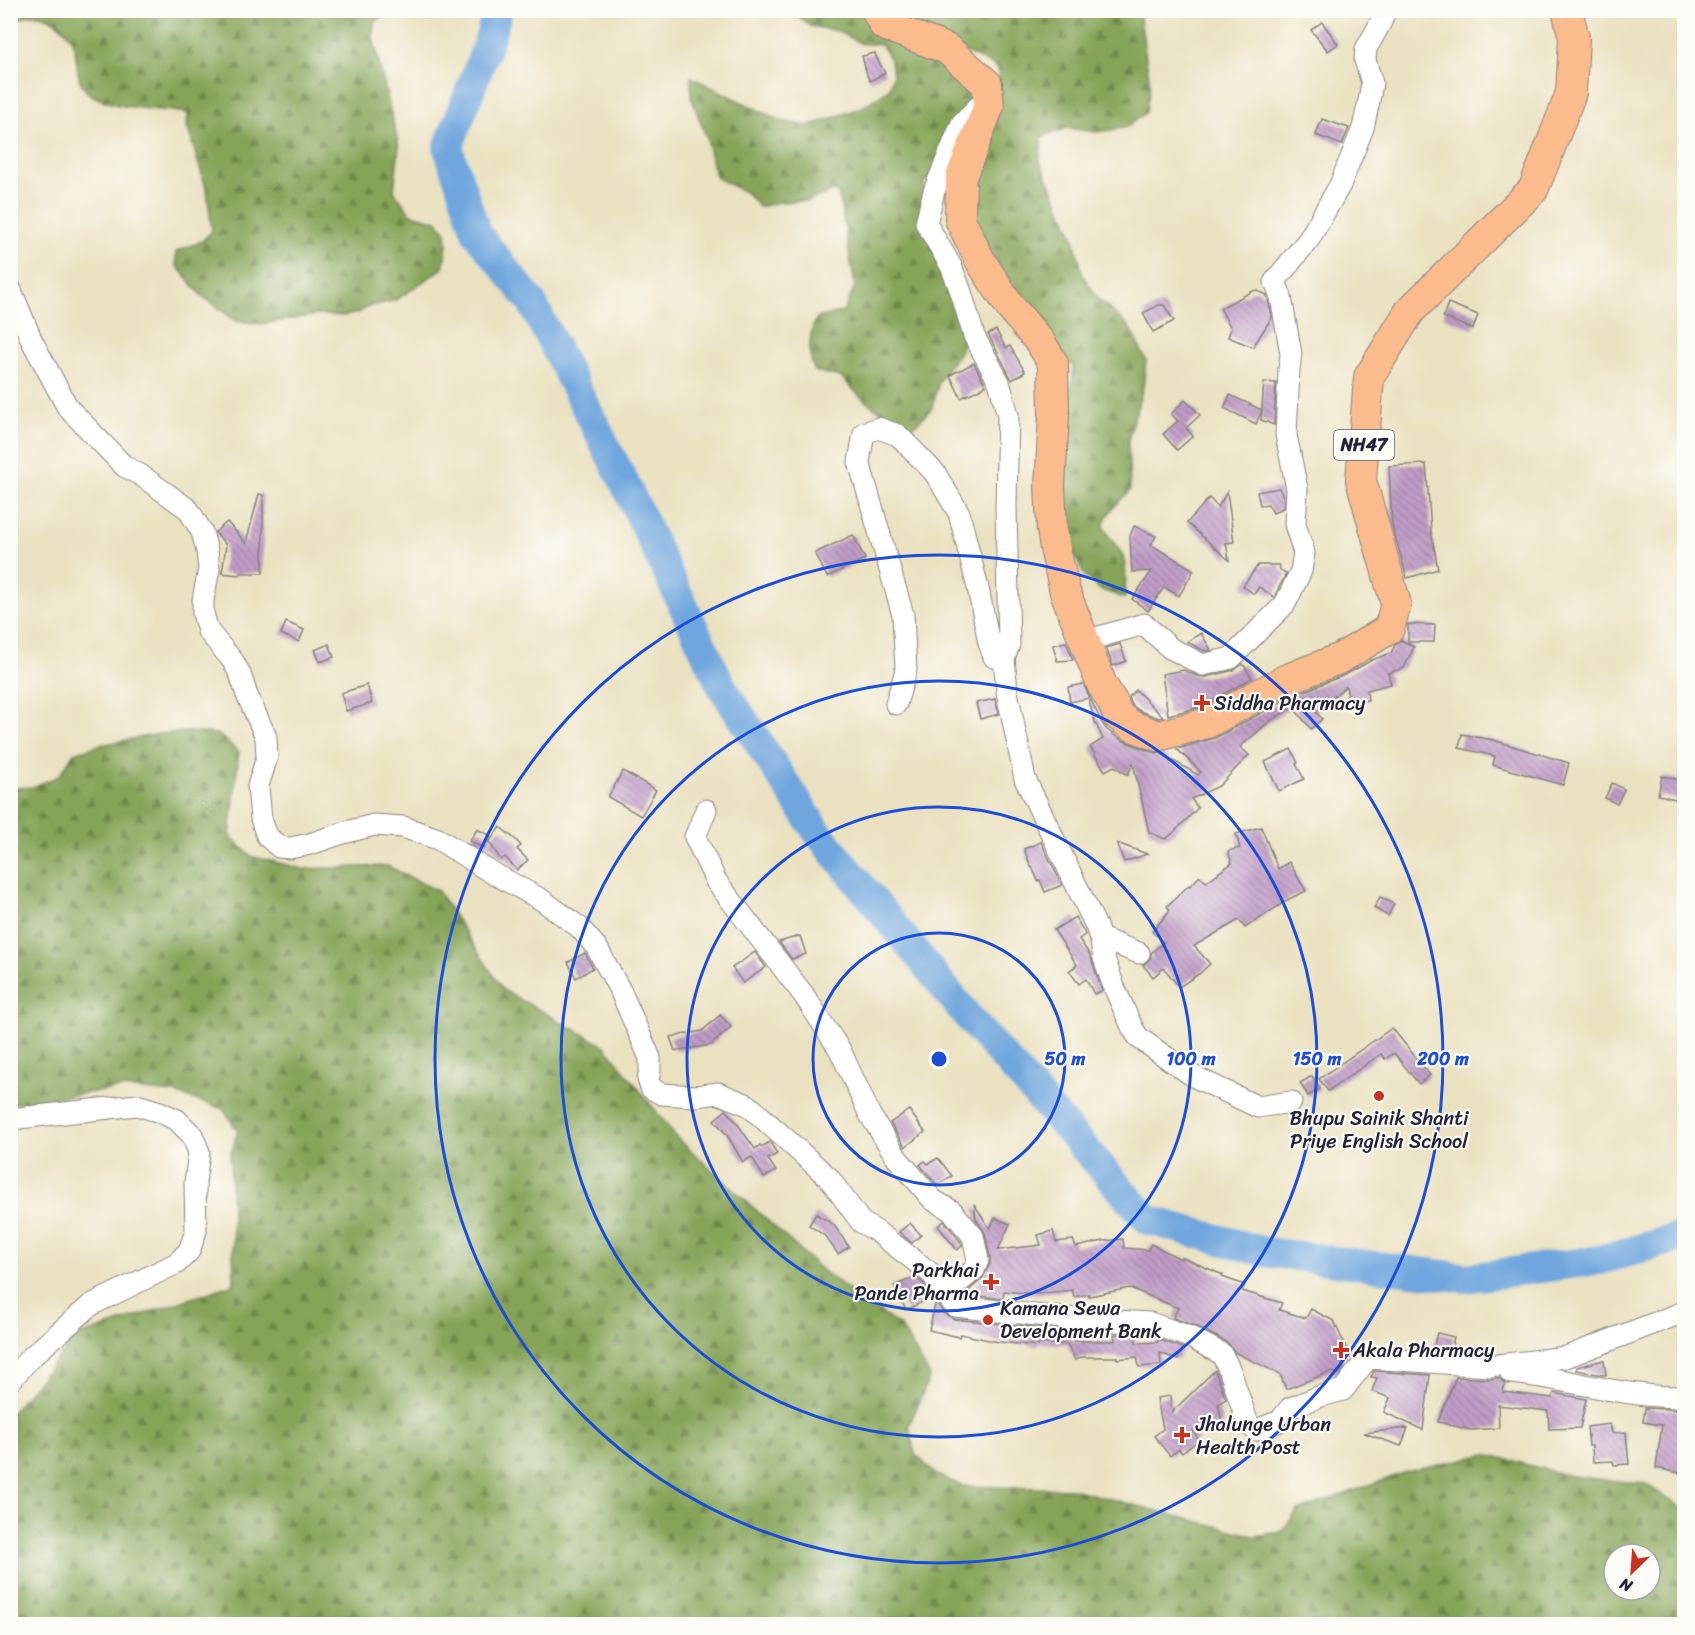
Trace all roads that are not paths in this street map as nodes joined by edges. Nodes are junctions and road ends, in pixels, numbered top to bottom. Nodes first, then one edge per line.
1 (876, 10) edge
2 (1385, 10) edge
3 (1567, 10) edge
4 (988, 97) junction
5 (10, 288) edge
6 (1085, 641) junction
7 (1004, 658) junction
8 (896, 704) dead end
9 (706, 810) dead end
10 (1100, 938) junction
11 (1139, 953) dead end
12 (1291, 1102) dead end
13 (10, 1119) edge
14 (946, 1293) junction
15 (1684, 1312) edge
16 (1469, 1365) junction
17 (10, 1382) edge
18 (1684, 1397) edge

1 - 4 highway
2 - 6 street
3 - 6 highway, NH47
4 - 6 highway, NH47
4 - 7 street
5 - 14 street
7 - 8 street
7 - 10 street
9 - 14 street
10 - 11 street
10 - 12 street
13 - 17 street
14 - 16 street
15 - 16 street
16 - 18 street

